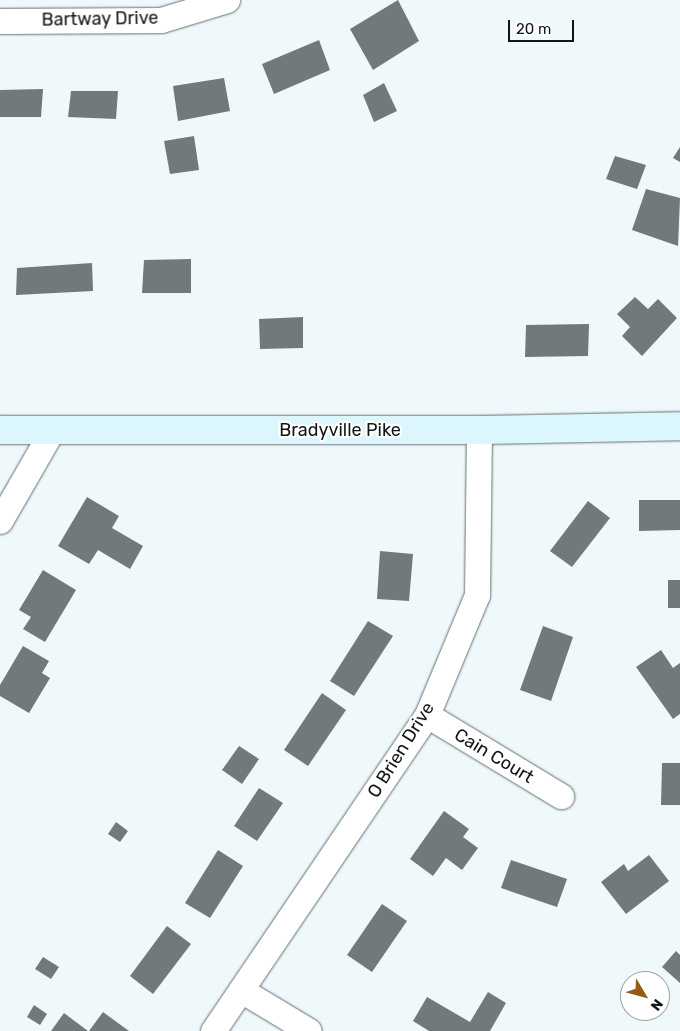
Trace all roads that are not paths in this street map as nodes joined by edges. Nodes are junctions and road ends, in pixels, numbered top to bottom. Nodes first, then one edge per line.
1 (227, 0) edge
2 (0, 21) edge
3 (680, 426) edge
4 (53, 429) junction
5 (0, 430) edge
6 (479, 430) junction
7 (0, 521) edge
8 (427, 715) junction
9 (561, 796) dead end
10 (241, 990) junction
11 (213, 1031) edge
12 (309, 1031) edge

1 - 2 street, Bartway Drive
3 - 6 main road, Bradyville Pike
4 - 5 main road, Bradyville Pike
4 - 6 main road, Bradyville Pike
4 - 7 street
6 - 8 street, O Brien Drive
8 - 9 street, Cain Court
8 - 10 street, O Brien Drive
10 - 11 street, O Brien Drive
10 - 12 street

